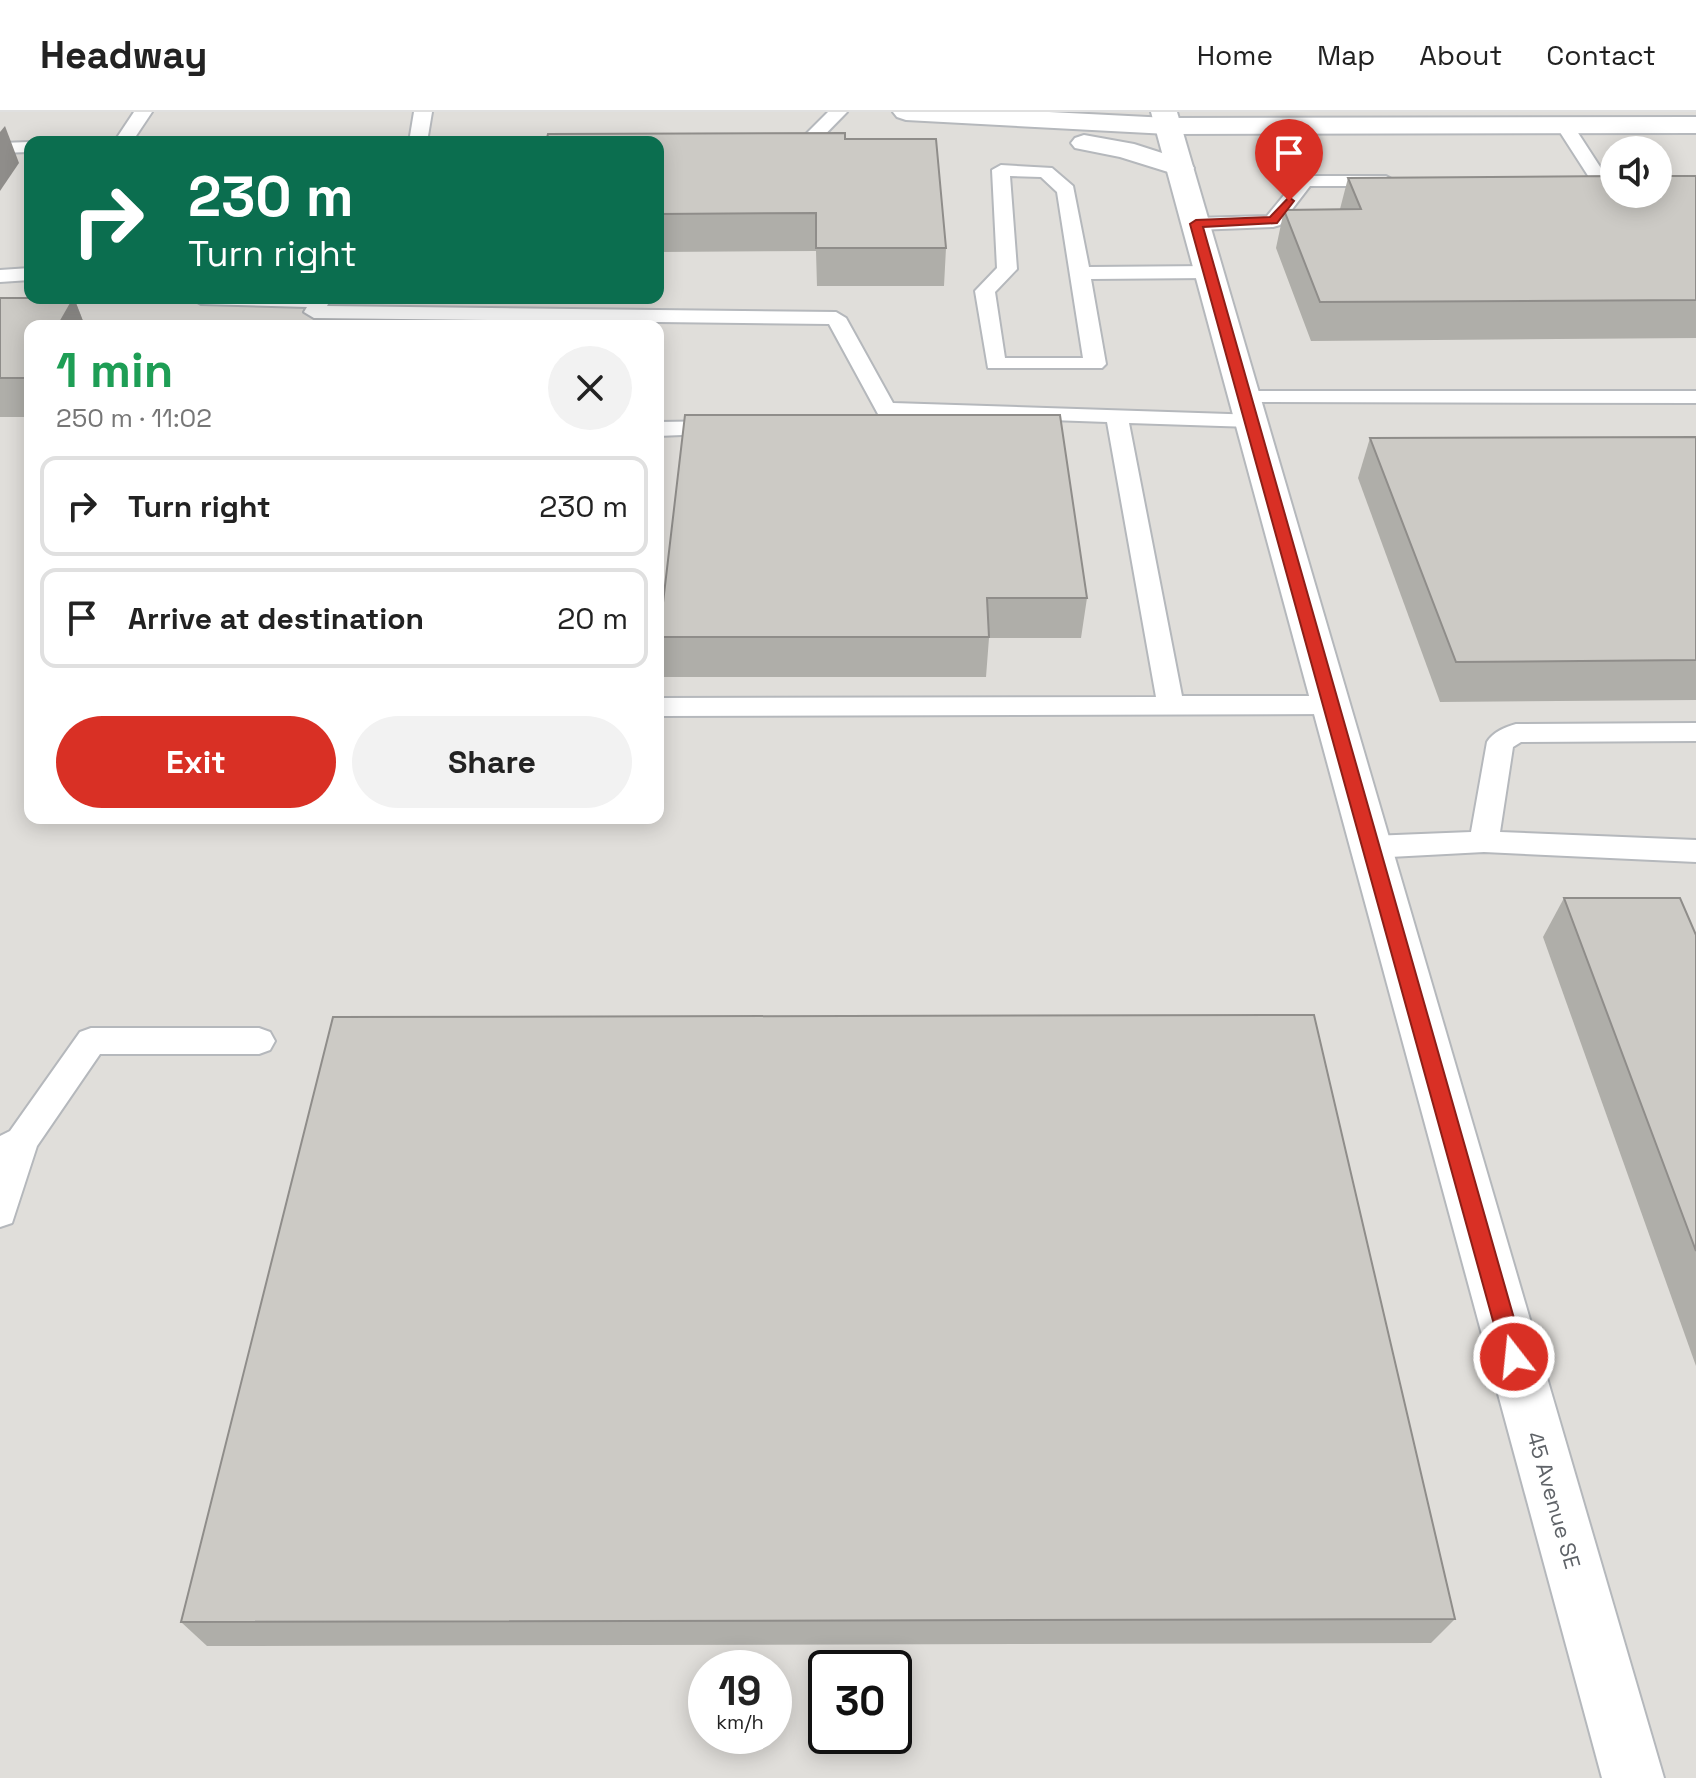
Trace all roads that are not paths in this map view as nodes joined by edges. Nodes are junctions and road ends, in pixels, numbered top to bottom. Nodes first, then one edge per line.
1 (143, 112) edge
2 (423, 112) edge
3 (838, 112) edge
4 (906, 112) edge
5 (933, 114) edge
6 (1166, 119) edge
7 (1696, 125) edge
8 (1565, 126) junction
9 (127, 136) edge
10 (419, 136) edge
11 (24, 147) edge
12 (0, 148) edge
13 (764, 155) edge
14 (1181, 168) junction
15 (1398, 181) edge
16 (1599, 181) edge
17 (1196, 224) junction
18 (1210, 272) junction
19 (1080, 273) junction
20 (24, 274) edge
21 (0, 276) edge
22 (318, 304) edge
23 (1696, 397) edge
24 (1248, 408) junction
25 (886, 409) junction
26 (1117, 416) junction
27 (737, 428) edge
28 (864, 428) edge
29 (664, 429) edge
30 (1171, 705) junction
31 (1332, 705) junction
32 (664, 707) edge
33 (1696, 732) edge
34 (1484, 842) junction
35 (1371, 847) junction
36 (1696, 851) edge
37 (259, 1041) dead end
38 (11, 1147) edge
39 (0, 1212) edge
40 (1633, 1778) edge

1 - 9 lane
2 - 10 lane
3 - 13 lane
4 - 5 street
5 - 6 street
5 - 14 street
6 - 8 street
6 - 14 street, 45 Avenue SE
7 - 8 street
8 - 16 lane
11 - 12 lane
14 - 17 street, 45 Avenue SE
15 - 17 lane
17 - 18 street, 45 Avenue SE
18 - 19 lane
18 - 24 street, 45 Avenue SE
19 - 19 lane
20 - 21 lane
22 - 25 lane
23 - 24 lane
24 - 26 lane
24 - 31 street, 45 Avenue SE
25 - 26 lane
25 - 28 lane
26 - 30 lane
27 - 29 lane
30 - 31 lane
30 - 32 lane
31 - 35 street, 45 Avenue SE
33 - 34 lane
34 - 35 lane
34 - 36 lane
35 - 40 street, 45 Avenue SE
37 - 38 lane
38 - 39 lane

